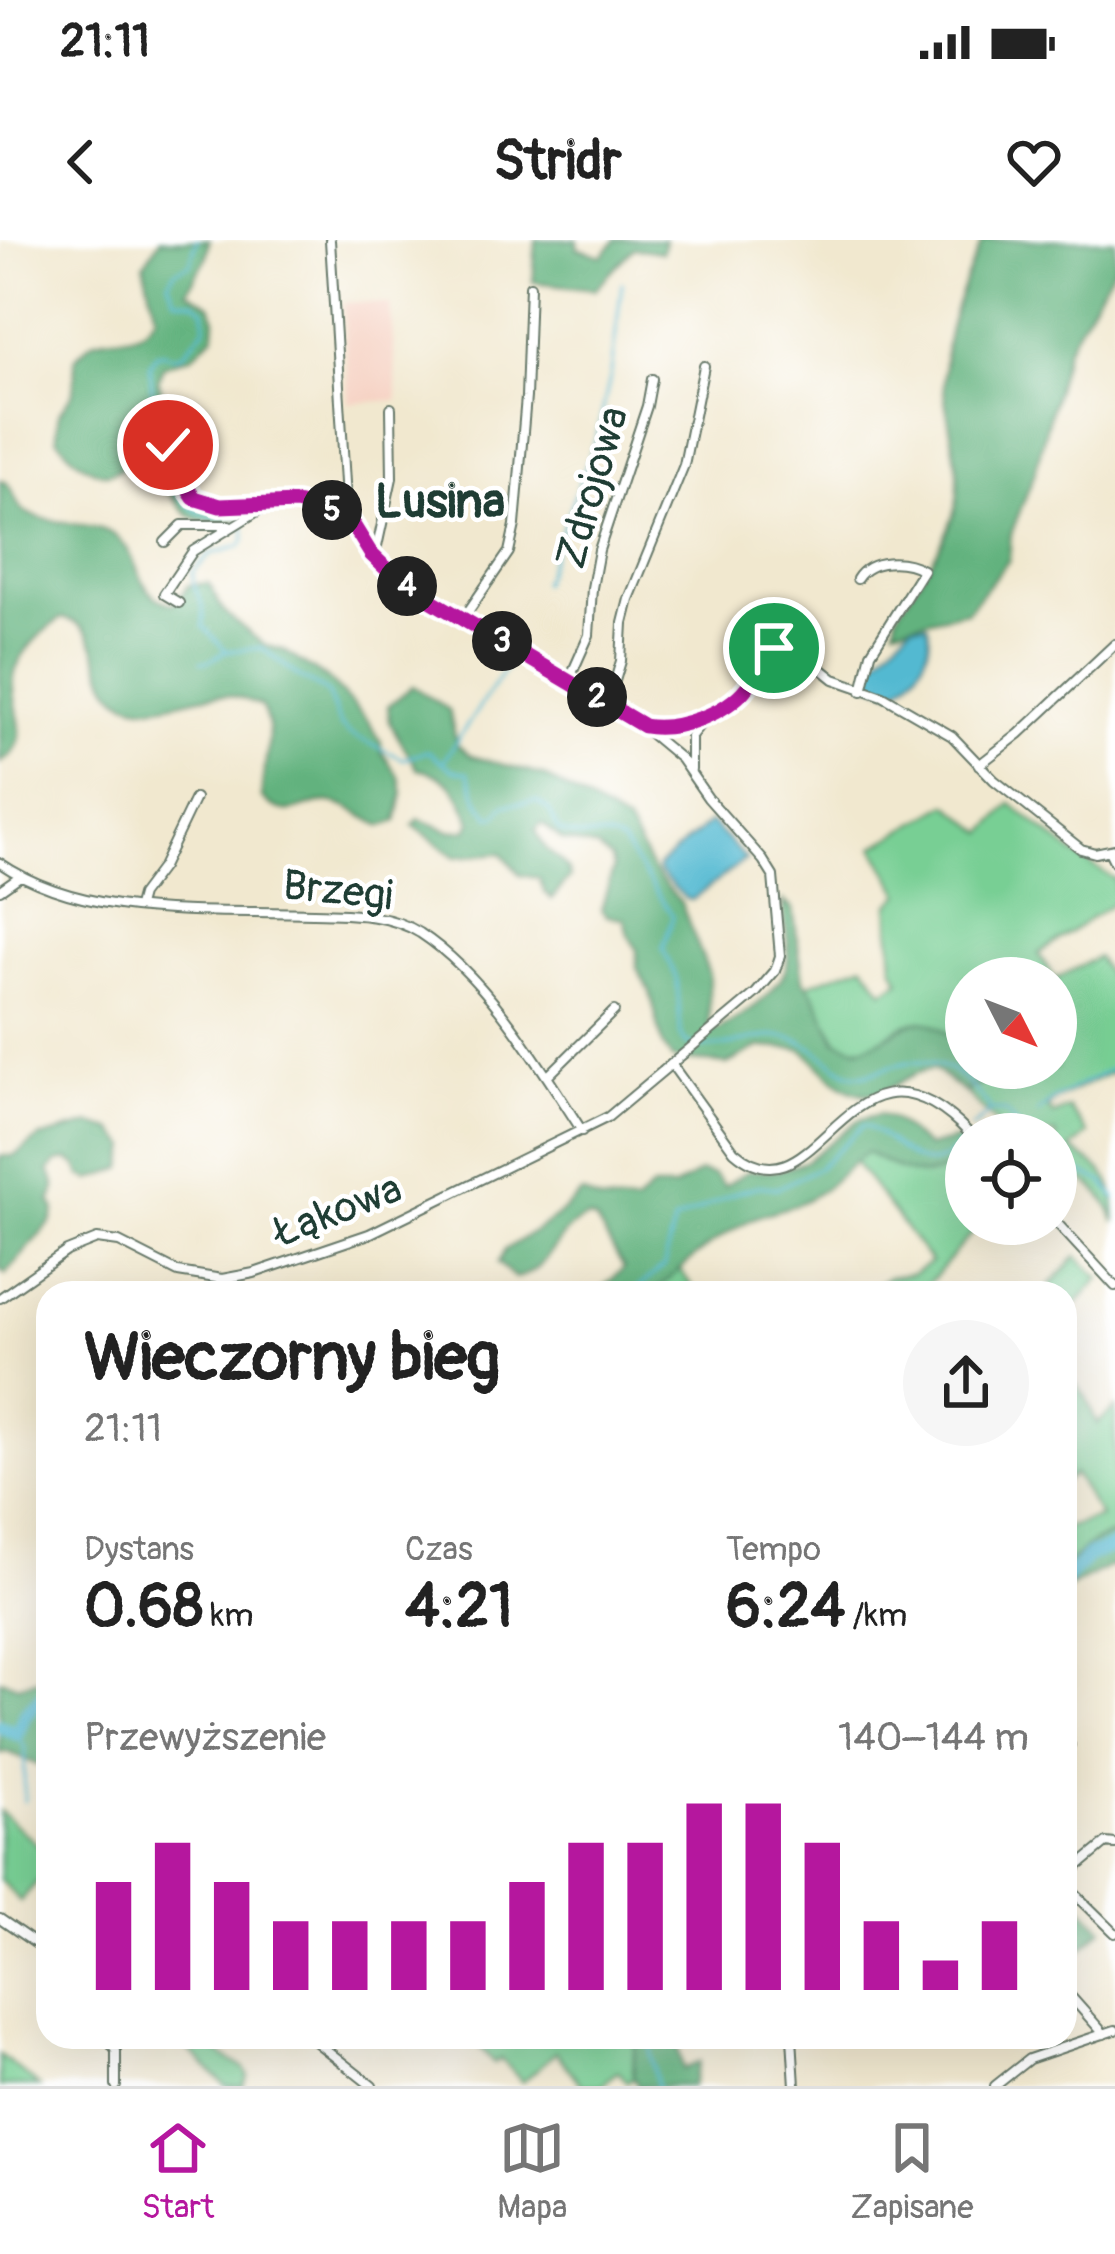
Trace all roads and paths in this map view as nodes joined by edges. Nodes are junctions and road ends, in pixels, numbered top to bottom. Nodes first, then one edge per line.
1 (329, 240) edge
2 (530, 286) dead end
3 (704, 366) dead end
4 (652, 379) dead end
5 (391, 408) dead end
6 (190, 416) dead end
7 (271, 502) junction
8 (347, 515) junction
9 (238, 522) junction
10 (165, 542) dead end
11 (371, 554) junction
12 (857, 579) dead end
13 (179, 603) dead end
14 (463, 619) junction
15 (1115, 644) edge
16 (568, 680) junction
17 (862, 691) junction
18 (608, 704) junction
19 (706, 715) junction
20 (644, 726) junction
21 (681, 726) junction
22 (670, 729) junction
23 (691, 736) junction
24 (665, 742) junction
25 (688, 747) junction
26 (675, 752) junction
27 (979, 765) junction
28 (691, 770) junction
29 (195, 798) dead end
30 (1112, 850) edge
31 (0, 863) edge
32 (1115, 863) edge
33 (20, 876) junction
34 (0, 890) edge
35 (138, 906) junction
36 (614, 1011) dead end
37 (672, 1065) junction
38 (548, 1076) junction
39 (947, 1113) edge
40 (582, 1131) junction
41 (1077, 1245) edge
42 (1115, 1286) edge
43 (0, 1298) edge
44 (1115, 1844) edge
45 (1077, 1869) edge
46 (1077, 1893) edge
47 (0, 1919) edge
48 (1115, 1933) edge
49 (36, 1944) edge
50 (1077, 2004) edge
51 (1115, 2030) edge
52 (1104, 2034) junction
53 (1077, 2043) edge
54 (112, 2049) edge
55 (325, 2049) edge
56 (793, 2049) edge
57 (1060, 2049) edge
58 (116, 2086) edge
59 (372, 2086) edge
60 (795, 2086) edge
61 (995, 2086) edge

1 - 8 street
2 - 14 street
3 - 18 street
4 - 16 street, Zdrojowa
5 - 11 street
6 - 7 street
7 - 8 street
7 - 9 street
8 - 11 street
9 - 10 street
9 - 13 street
11 - 14 street
12 - 17 street
14 - 16 street
15 - 27 street
16 - 18 street
17 - 19 street
17 - 27 street
18 - 20 street
19 - 21 street
19 - 23 street
20 - 22 street
20 - 24 street
21 - 22 street
21 - 23 street
22 - 24 street
23 - 25 street
24 - 26 street
25 - 26 street
25 - 28 street
26 - 28 street
27 - 30 street
28 - 37 street
29 - 35 street
30 - 32 street
31 - 33 street, Brzegi
33 - 34 street
33 - 35 street, Brzegi
35 - 38 street, Brzegi
36 - 38 street
37 - 39 street
37 - 40 street, Łąkowa
38 - 40 street, Brzegi
40 - 43 street, Łąkowa
41 - 42 street
44 - 45 street
46 - 48 street
47 - 49 street
50 - 52 street
51 - 52 street
52 - 53 street
54 - 58 street
55 - 59 street
56 - 60 street
57 - 61 street

